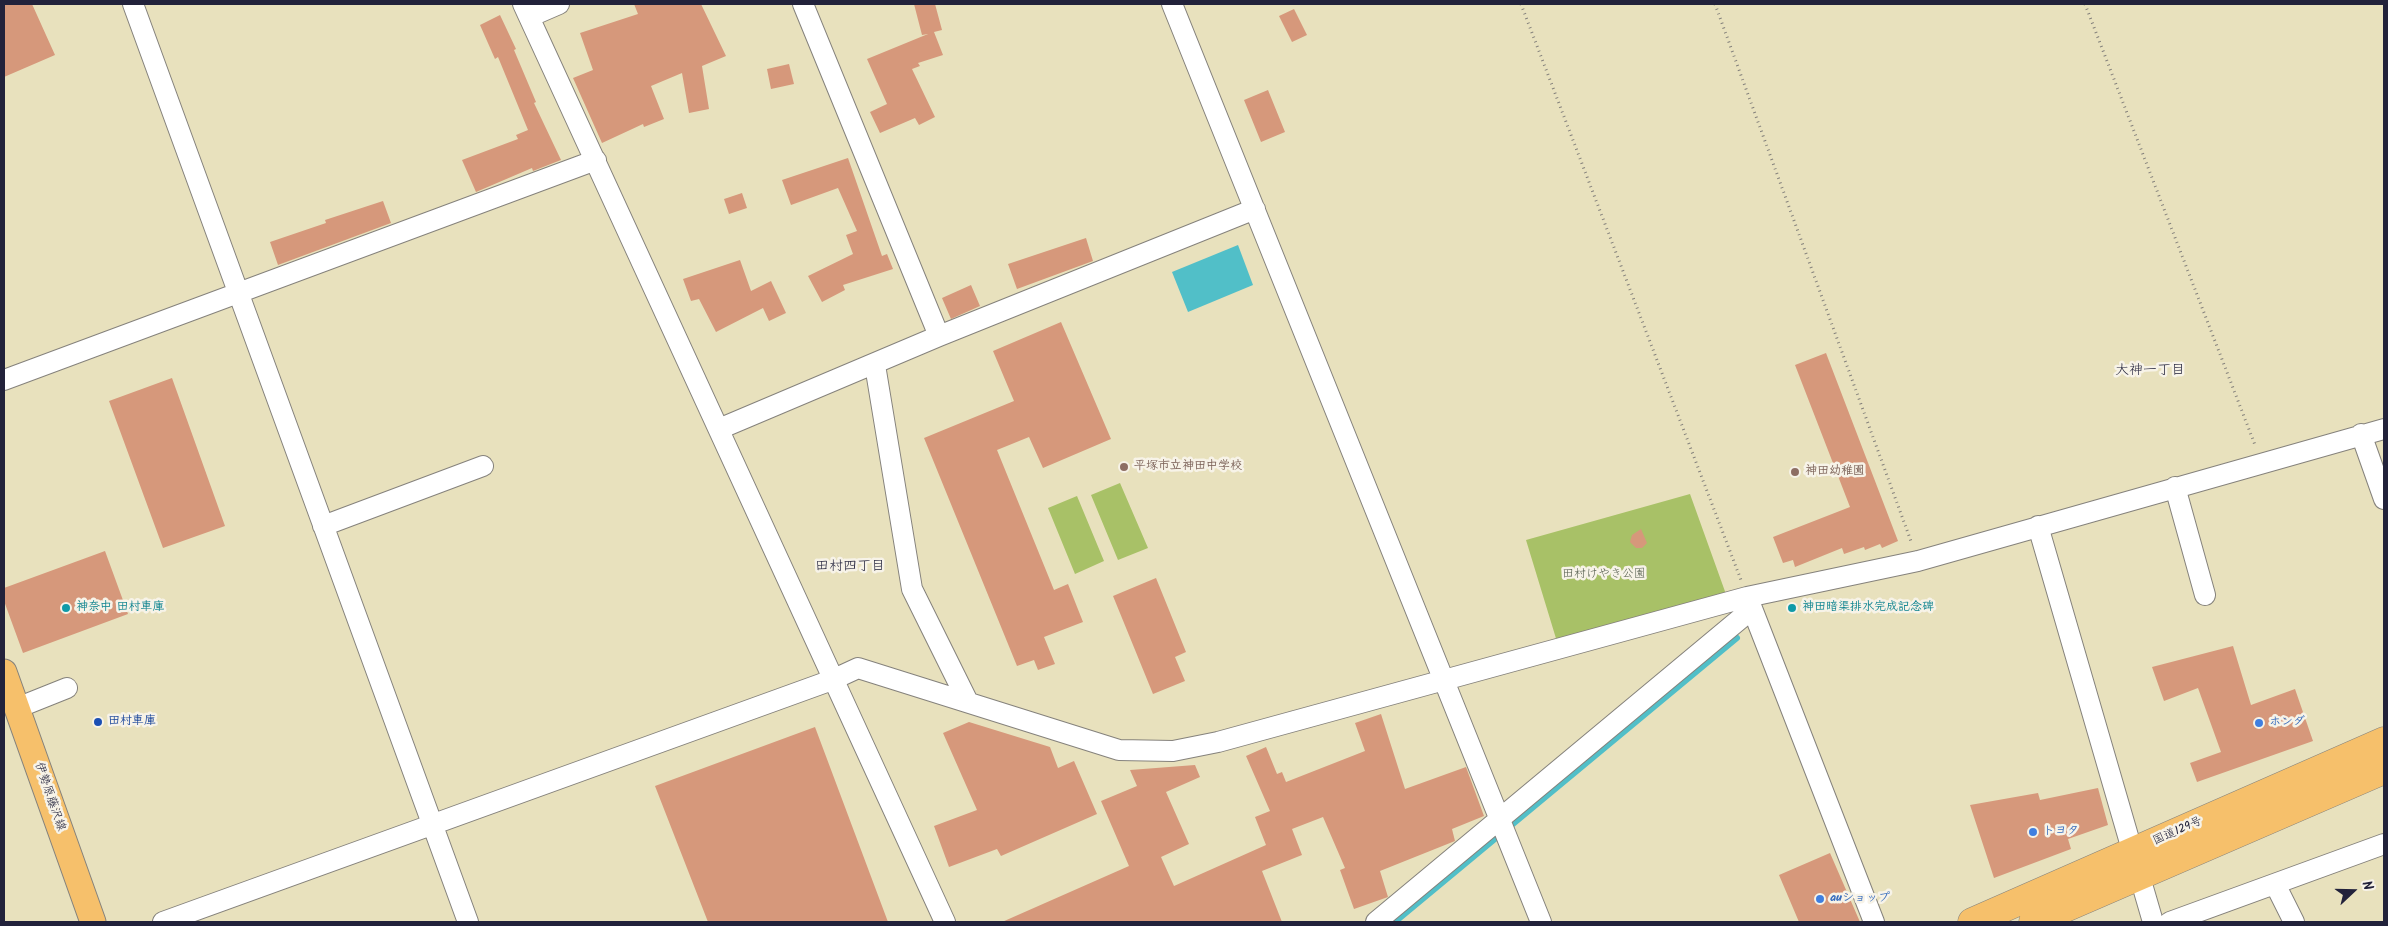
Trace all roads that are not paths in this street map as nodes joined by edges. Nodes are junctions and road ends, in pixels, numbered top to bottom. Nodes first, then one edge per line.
1 (133, 4) edge
2 (559, 4) edge
3 (803, 4) edge
4 (1172, 4) edge
5 (526, 10) edge
6 (596, 160) junction
7 (1255, 209) junction
8 (239, 292) junction
9 (939, 336) junction
10 (875, 365) junction
11 (4, 380) edge
12 (719, 429) junction
13 (2384, 429) edge
14 (2361, 434) junction
15 (483, 466) dead end
16 (2175, 487) junction
17 (2384, 499) edge
18 (323, 526) junction
19 (2038, 526) junction
20 (2204, 595) dead end
21 (1750, 603) junction
22 (4, 672) edge
23 (832, 680) junction
24 (1443, 681) junction
25 (67, 688) dead end
26 (968, 702) junction
27 (17, 708) junction
28 (2384, 741) edge
29 (2384, 770) edge
30 (1499, 820) junction
31 (432, 826) junction
32 (2384, 844) edge
33 (2136, 864) junction
34 (2275, 884) junction
35 (93, 922) edge
36 (163, 922) edge
37 (468, 922) edge
38 (945, 922) edge
39 (1376, 922) edge
40 (1541, 922) edge
41 (1874, 922) edge
42 (1972, 922) edge
43 (2033, 922) edge
44 (2153, 922) edge
45 (2170, 922) edge
46 (2294, 922) edge

1 - 8 street
2 - 5 street
3 - 9 street
4 - 7 street
5 - 6 street
6 - 8 street
6 - 12 street
7 - 9 street
7 - 24 street
8 - 11 street
8 - 18 street
9 - 10 street
10 - 12 street
10 - 26 street
12 - 23 street
13 - 14 street
14 - 16 street
14 - 17 street
15 - 18 street
16 - 19 street
16 - 20 street
18 - 31 street
19 - 21 street
19 - 33 street
21 - 24 street
21 - 30 street
21 - 41 street
22 - 27 main road, 伊勢原藤沢線
23 - 26 street
23 - 31 street
23 - 38 street
24 - 26 street
24 - 30 street
25 - 27 street
27 - 35 main road, 伊勢原藤沢線
28 - 33 highway, 国道129号
29 - 33 highway, 国道129号
30 - 39 street
30 - 40 street
31 - 36 street
31 - 37 street
32 - 34 street
33 - 42 highway, 国道129号
33 - 43 highway, 国道129号
33 - 44 street
34 - 45 street
34 - 46 street

